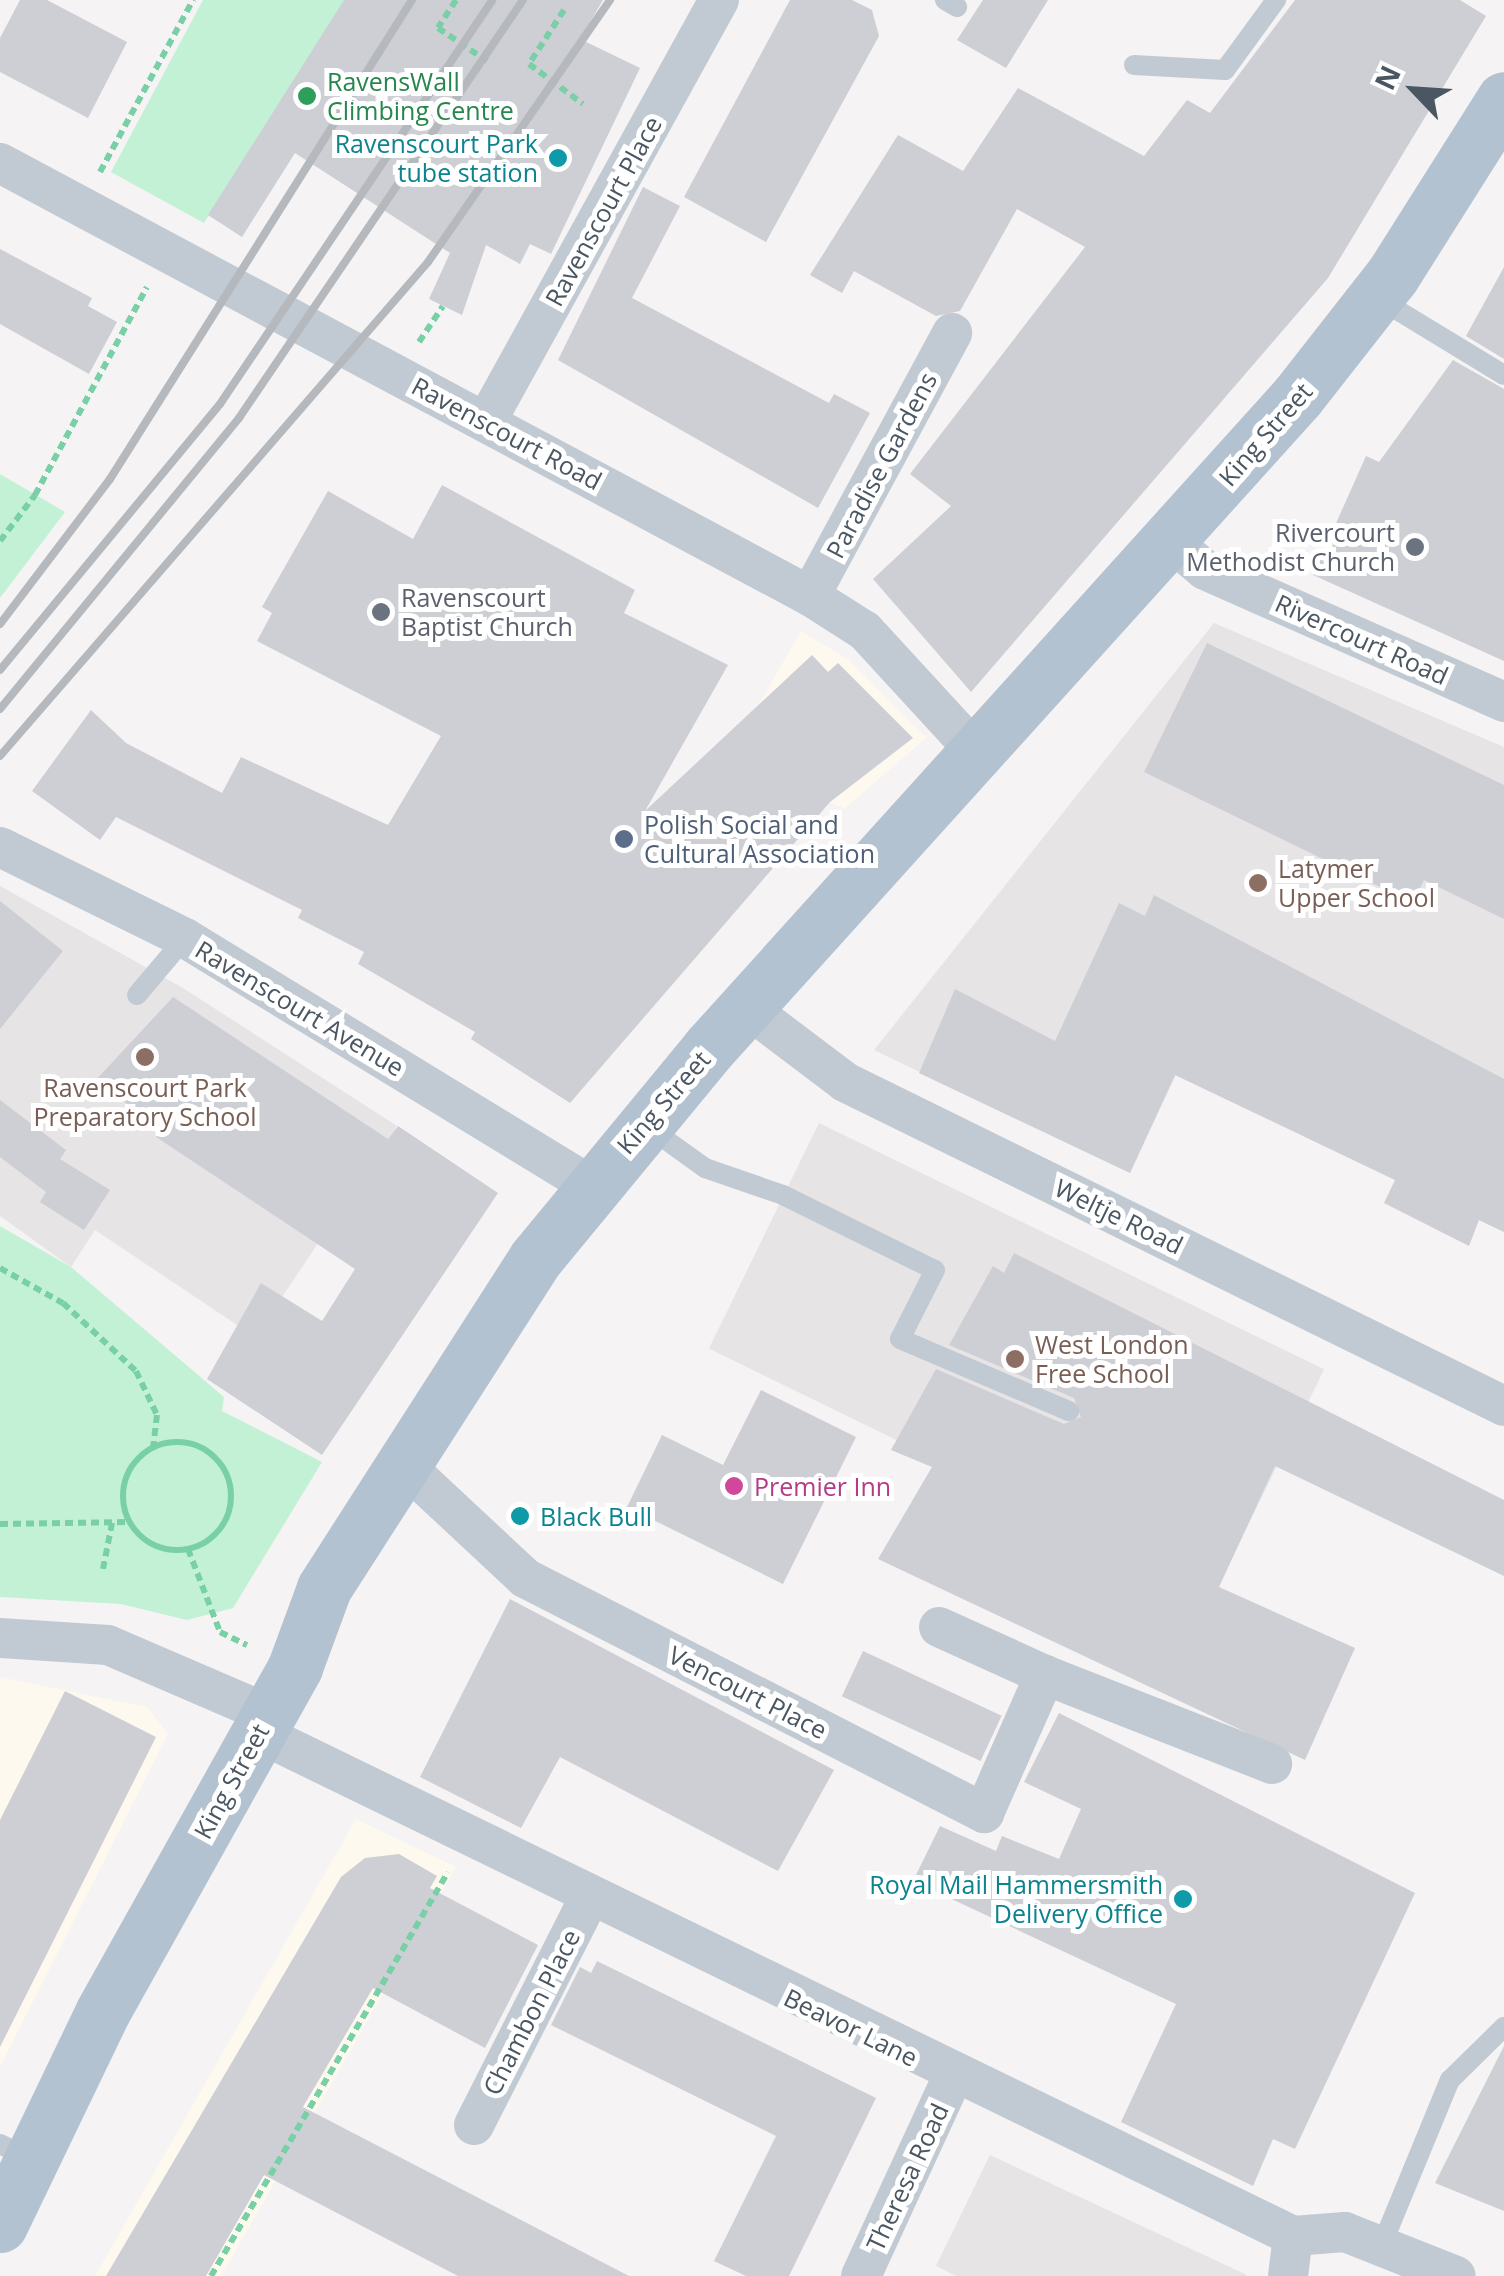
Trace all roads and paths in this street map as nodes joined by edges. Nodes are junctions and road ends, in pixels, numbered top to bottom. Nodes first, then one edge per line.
1 (193, 0) edge
2 (456, 0) edge
3 (719, 0) edge
4 (1276, 0) edge
5 (564, 10) dead end
6 (487, 61) dead end
7 (1134, 65) dead end
8 (583, 104) dead end
9 (1503, 105) edge
10 (0, 163) edge
11 (81, 208) junction
12 (165, 254) junction
13 (1377, 298) junction
14 (952, 333) dead end
15 (1504, 374) edge
16 (486, 422) junction
17 (0, 541) edge
18 (1172, 542) junction
19 (810, 596) junction
20 (1504, 702) edge
21 (976, 752) junction
22 (0, 848) edge
23 (178, 935) junction
24 (137, 995) dead end
25 (746, 1007) junction
26 (644, 1124) junction
27 (591, 1186) junction
28 (0, 1268) edge
29 (1504, 1406) edge
30 (1068, 1412) dead end
31 (153, 1448) junction
32 (404, 1465) junction
33 (129, 1522) junction
34 (112, 1523) junction
35 (0, 1524) edge
36 (188, 1549) junction
37 (103, 1569) dead end
38 (939, 1627) dead end
39 (0, 1638) edge
40 (247, 1645) dead end
41 (1044, 1675) junction
42 (263, 1723) junction
43 (1272, 1764) dead end
44 (468, 1838) junction
45 (589, 1898) junction
46 (1504, 2027) edge
47 (952, 2078) junction
48 (474, 2126) dead end
49 (16, 2152) edge
50 (0, 2225) edge
51 (1293, 2236) junction
52 (1381, 2246) junction
53 (211, 2276) edge
54 (861, 2276) edge
55 (1288, 2276) edge
56 (1456, 2276) edge

1 - 11 path
2 - 6 path
3 - 16 street, Ravenscourt Place
4 - 7 lane
5 - 8 path
9 - 13 main road, King Street
10 - 11 street, Ravenscourt Road
11 - 12 street, Ravenscourt Road
12 - 16 street, Ravenscourt Road
12 - 17 path
13 - 15 lane
13 - 18 main road, King Street
14 - 19 street, Paradise Gardens
16 - 19 street, Ravenscourt Road
18 - 20 street, Rivercourt Road
18 - 21 main road, King Street
19 - 21 street, Ravenscourt Road
21 - 25 main road, King Street
22 - 23 street, Ravenscourt Avenue
23 - 24 lane
23 - 27 street, Ravenscourt Avenue
25 - 26 main road, King Street
25 - 29 street, Weltje Road
26 - 27 main road, King Street
26 - 30 lane
27 - 32 main road, King Street
28 - 31 path
31 - 33 path
31 - 36 path
32 - 41 street, Vencourt Place
32 - 42 main road, King Street
33 - 34 path
33 - 36 path
34 - 35 path
34 - 37 path
36 - 40 path
38 - 41 street
39 - 42 street, Beavor Lane
41 - 43 street
42 - 44 street, Beavor Lane
42 - 49 main road, King Street
44 - 45 street, Beavor Lane
44 - 53 path
45 - 47 street, Beavor Lane
45 - 48 street, Chambon Place
46 - 52 lane
47 - 51 street, Beavor Lane
47 - 54 street, Theresa Road
49 - 50 main road, King Street
51 - 52 street, Beavor Lane
51 - 55 street
52 - 56 street, Beavor Lane

